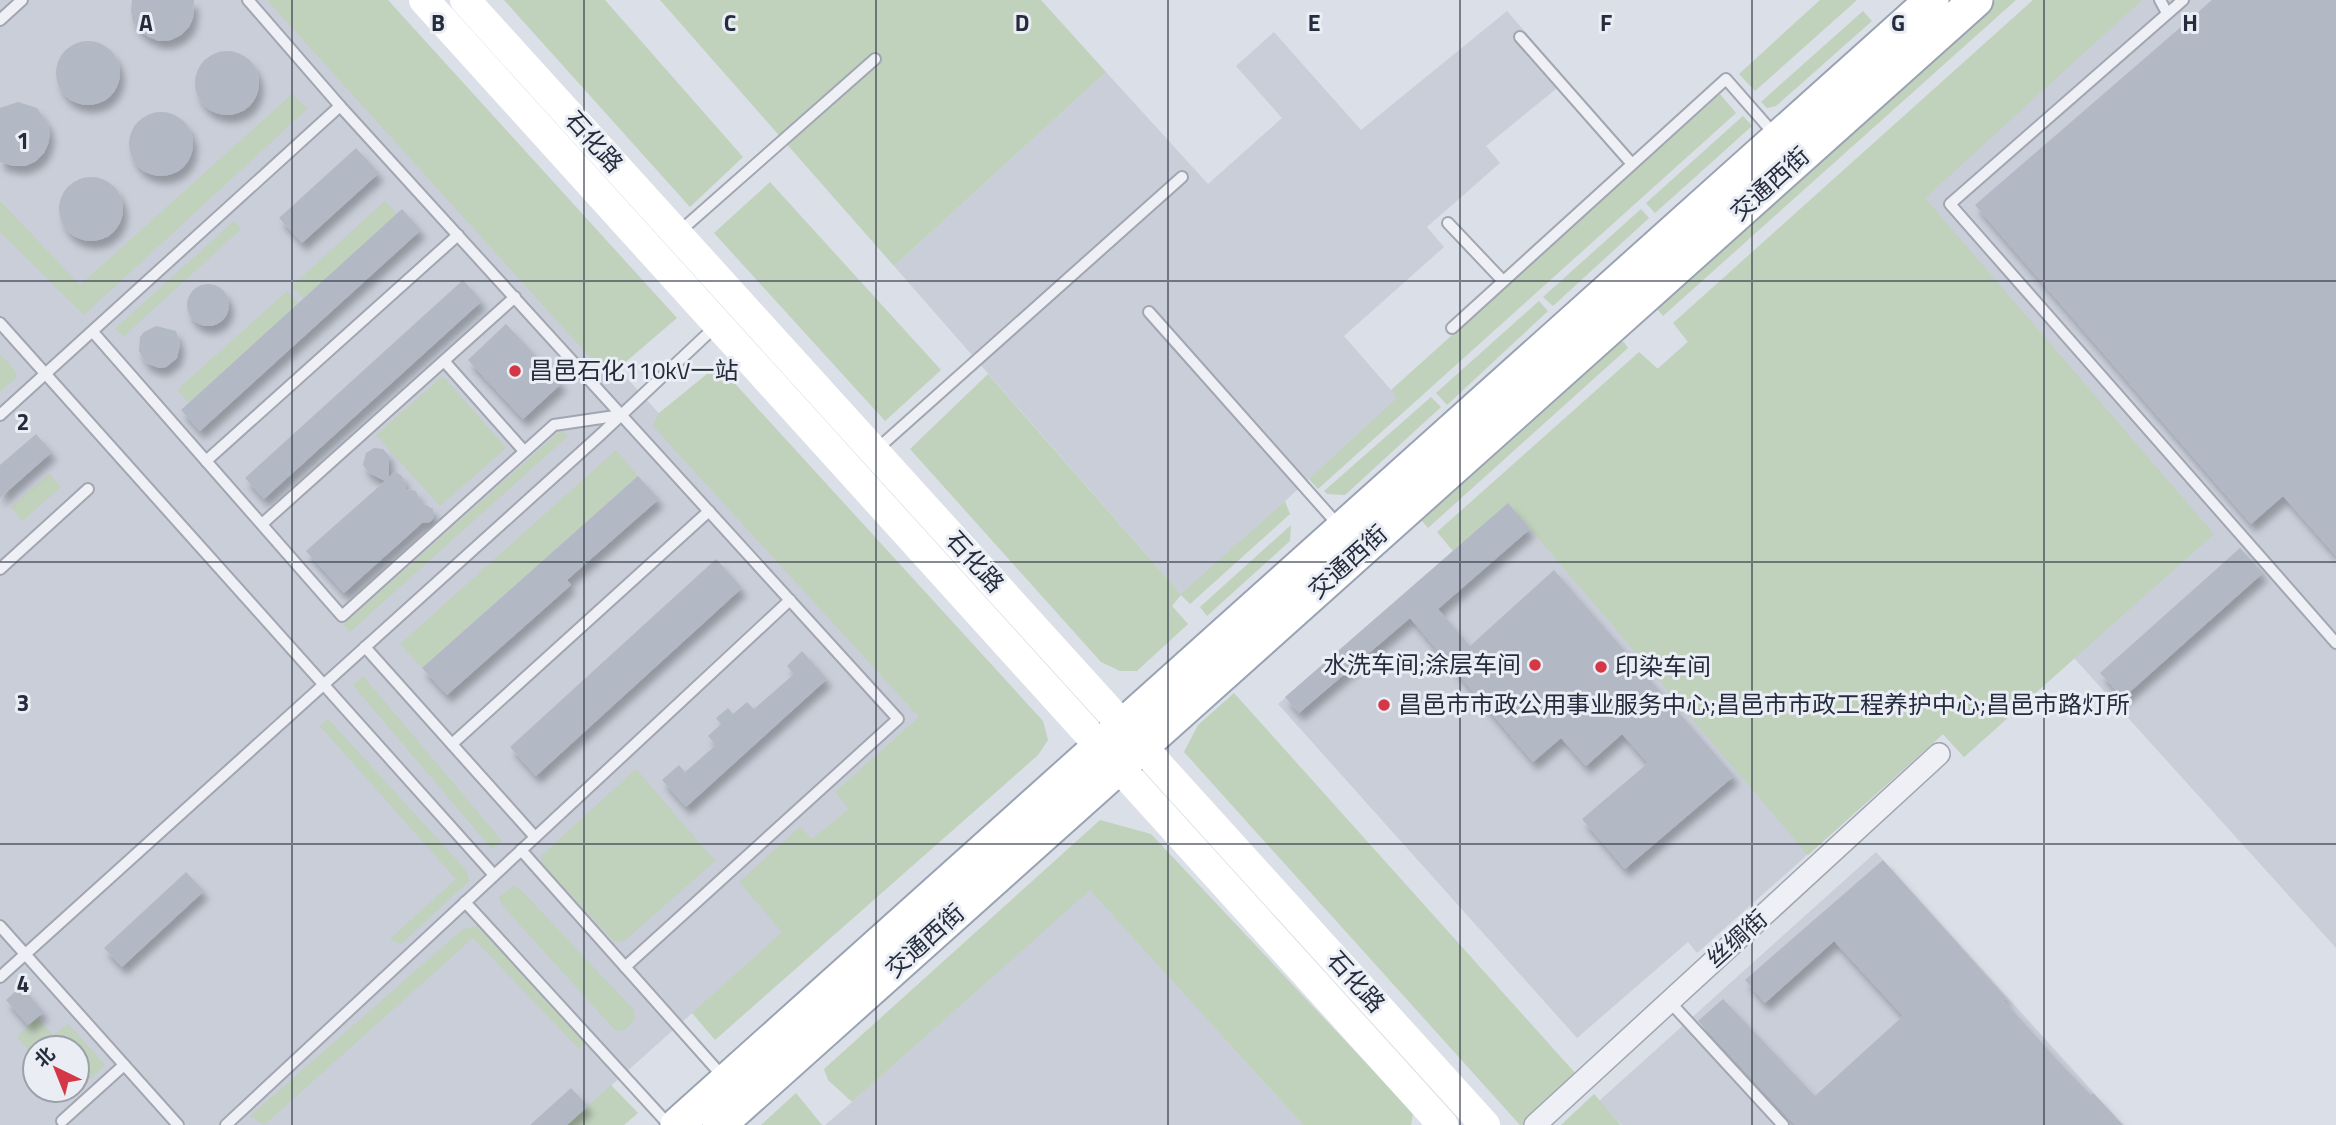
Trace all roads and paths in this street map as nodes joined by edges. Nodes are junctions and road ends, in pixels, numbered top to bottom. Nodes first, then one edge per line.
1 (22, 0) edge
2 (248, 0) edge
3 (424, 0) edge
4 (465, 0) edge
5 (1932, 0) edge
6 (1976, 0) edge
7 (2160, 0) edge
8 (2183, 0) edge
9 (2167, 13) junction
10 (0, 20) edge
11 (1520, 37) dead end
12 (875, 59) dead end
13 (340, 106) junction
14 (1778, 138) junction
15 (1632, 164) junction
16 (1182, 177) dead end
17 (1448, 223) dead end
18 (458, 234) junction
19 (677, 234) junction
20 (1503, 281) junction
21 (515, 297) junction
22 (1149, 312) dead end
23 (0, 323) edge
24 (717, 325) junction
25 (1452, 328) dead end
26 (93, 331) junction
27 (444, 361) junction
28 (46, 374) junction
29 (622, 414) junction
30 (0, 415) edge
31 (524, 451) junction
32 (206, 461) junction
33 (863, 462) junction
34 (88, 489) dead end
35 (709, 511) junction
36 (262, 524) junction
37 (1342, 530) junction
38 (0, 569) edge
39 (790, 600) junction
40 (2336, 643) edge
41 (365, 647) junction
42 (323, 684) junction
43 (452, 744) junction
44 (1121, 747) junction
45 (1939, 754) dead end
46 (535, 837) junction
47 (521, 850) junction
48 (494, 875) junction
49 (465, 902) junction
50 (0, 926) edge
51 (26, 954) junction
52 (625, 967) junction
53 (0, 977) edge
54 (1670, 1001) junction
55 (124, 1065) junction
56 (736, 1091) junction
57 (62, 1121) dead end
58 (178, 1125) edge
59 (226, 1125) edge
60 (669, 1125) edge
61 (677, 1125) edge
62 (719, 1125) edge
63 (1443, 1125) edge
64 (1485, 1125) edge
65 (1535, 1125) edge
66 (1783, 1125) edge

1 - 10 lane
2 - 13 lane
3 - 24 main road, 石化路
4 - 19 main road, 石化路
5 - 14 main road, 交通西街
6 - 44 main road, 交通西街
7 - 9 lane
8 - 9 lane
9 - 40 lane
11 - 15 lane
12 - 19 lane
13 - 18 lane
13 - 26 lane
14 - 15 lane
14 - 37 main road, 交通西街
15 - 20 lane
16 - 33 lane
17 - 20 lane
18 - 21 lane
18 - 32 lane
19 - 33 main road, 石化路
20 - 25 lane
21 - 27 lane
21 - 29 lane
22 - 37 lane
23 - 28 lane
24 - 29 lane
24 - 33 main road, 石化路
26 - 28 lane
26 - 32 lane
27 - 31 lane
27 - 36 lane
28 - 30 lane
28 - 42 lane
29 - 31 lane
29 - 35 lane
29 - 41 lane
31 - 36 lane
32 - 36 lane
33 - 44 main road, 石化路
34 - 38 lane
35 - 39 lane
35 - 43 lane
37 - 44 main road, 交通西街
39 - 46 lane
39 - 52 lane
41 - 42 lane
41 - 43 lane
42 - 48 lane
42 - 51 lane
43 - 46 lane
44 - 56 main road, 交通西街
44 - 63 main road, 石化路
44 - 64 main road, 石化路
45 - 54 street, 丝绸街
46 - 47 lane
47 - 48 lane
47 - 52 lane
48 - 49 lane
49 - 59 lane
49 - 60 lane
50 - 51 lane
51 - 53 lane
51 - 55 lane
52 - 56 lane
54 - 65 street, 丝绸街
54 - 66 lane
55 - 57 lane
55 - 58 lane
56 - 61 main road, 交通西街
56 - 62 main road, 交通西街

